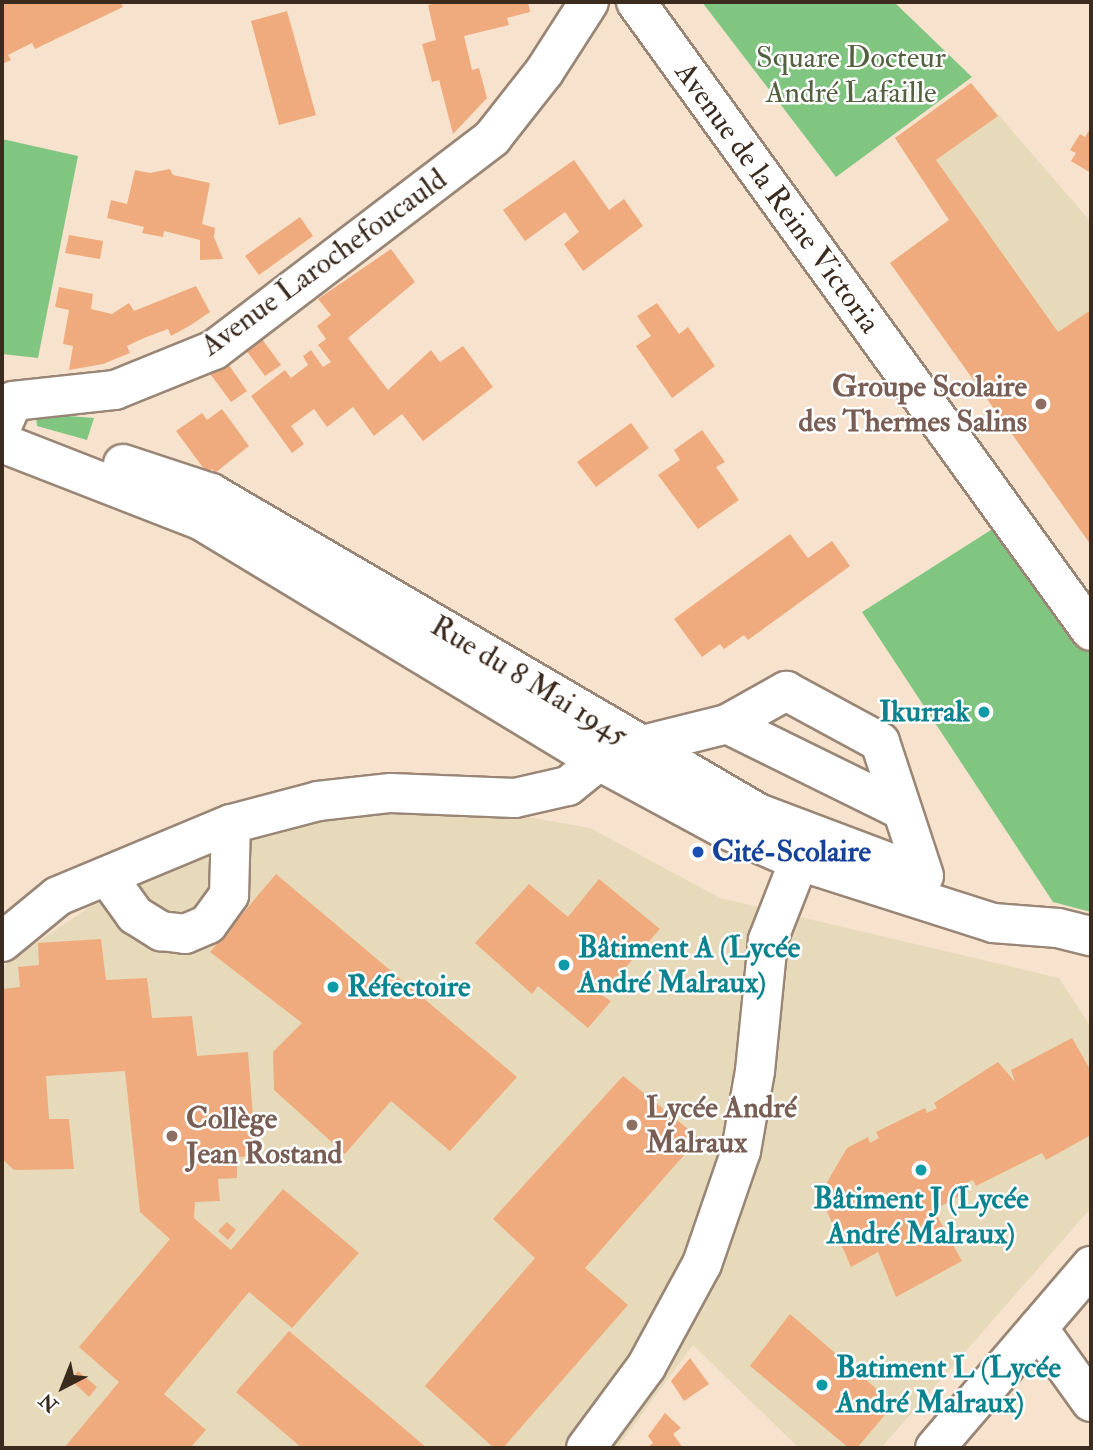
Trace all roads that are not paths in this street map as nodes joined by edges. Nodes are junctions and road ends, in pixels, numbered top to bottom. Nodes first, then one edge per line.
1 (589, 2) edge
2 (636, 2) edge
3 (2, 426) edge
4 (2, 442) edge
5 (1091, 631) edge
6 (727, 724) junction
7 (639, 746) junction
8 (599, 761) junction
9 (898, 808) junction
10 (231, 824) junction
11 (799, 861) junction
12 (107, 876) junction
13 (924, 876) junction
14 (1075, 932) edge
15 (2, 942) edge
16 (1091, 1266) edge
17 (1038, 1328) junction
18 (1091, 1402) edge
19 (586, 1448) edge
20 (935, 1448) edge

1 - 3 street, Avenue Larochefoucauld
2 - 5 street, Avenue de la Reine Victoria
4 - 7 street, Rue du 8 Mai 1945
4 - 8 street, Rue du 8 Mai 1945
6 - 7 street
6 - 9 street
6 - 9 street
7 - 13 street, Rue du 8 Mai 1945
8 - 10 street
8 - 11 street, Rue du 8 Mai 1945
9 - 13 street
10 - 12 street
10 - 12 street
11 - 14 street, Rue du 8 Mai 1945
11 - 19 street
12 - 15 street
13 - 14 street, Rue du 8 Mai 1945
16 - 17 street
17 - 18 street
17 - 20 street

